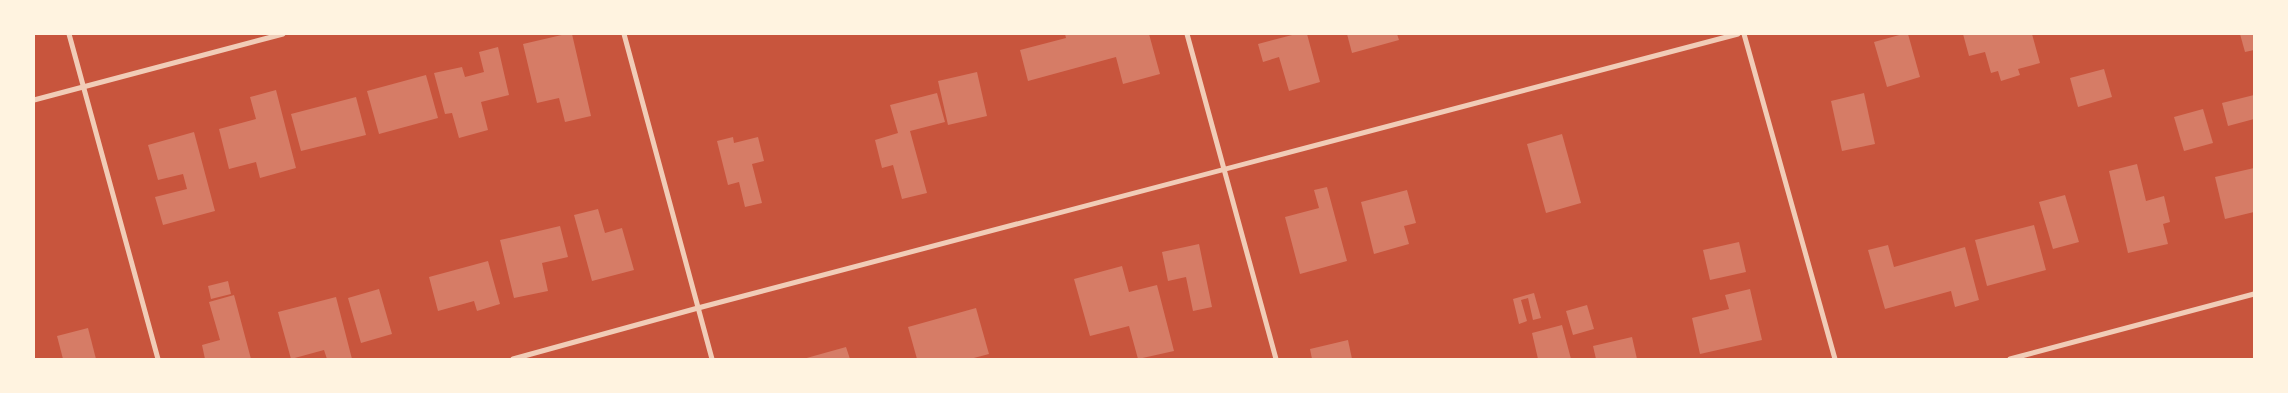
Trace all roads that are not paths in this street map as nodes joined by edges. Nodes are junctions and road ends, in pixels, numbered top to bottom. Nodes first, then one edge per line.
1 (69, 34) edge
2 (283, 34) edge
3 (624, 34) edge
4 (1187, 34) edge
5 (1738, 34) edge
6 (1744, 34) edge
7 (84, 87) junction
8 (34, 100) edge
9 (1224, 169) junction
10 (2254, 294) edge
11 (698, 308) junction
12 (158, 359) edge
13 (513, 359) edge
14 (712, 359) edge
15 (1276, 359) edge
16 (1835, 359) edge
17 (2010, 359) edge

1 - 7 street
2 - 7 street
3 - 11 street
4 - 9 street
5 - 9 street
6 - 16 street
7 - 8 street
7 - 12 street
9 - 11 street
9 - 15 street
10 - 17 street
11 - 13 street
11 - 14 street

